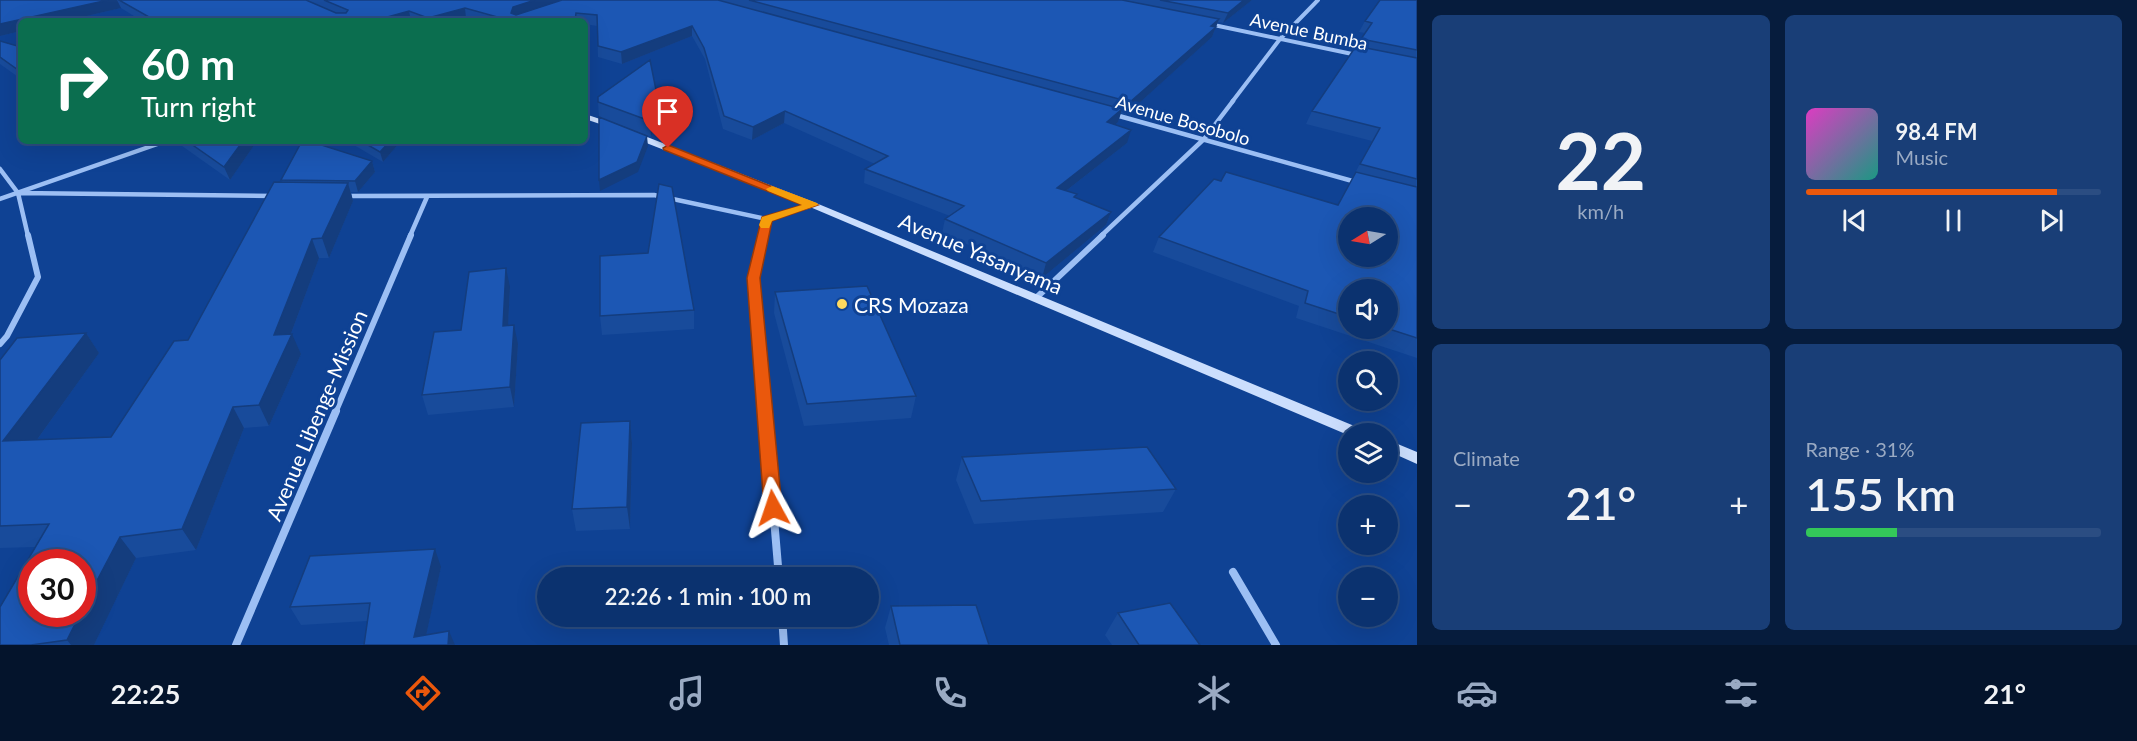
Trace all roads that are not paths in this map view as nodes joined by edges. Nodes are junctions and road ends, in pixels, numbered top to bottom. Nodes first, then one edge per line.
1 (1318, 0) edge
2 (1202, 23) edge
3 (1280, 39) junction
4 (1360, 56) edge
5 (1101, 111) edge
6 (588, 117) edge
7 (1204, 140) junction
8 (157, 144) edge
9 (0, 169) edge
10 (1361, 184) edge
11 (18, 193) junction
12 (287, 196) edge
13 (333, 196) edge
14 (427, 197) junction
15 (0, 199) edge
16 (813, 205) junction
17 (766, 219) junction
18 (1036, 298) junction
19 (0, 344) edge
20 (1338, 425) edge
21 (1398, 449) edge
22 (1417, 458) edge
23 (778, 567) edge
24 (1233, 572) dead end
25 (783, 627) edge
26 (236, 645) edge
27 (784, 645) edge
28 (1276, 645) edge

1 - 3 street
2 - 3 street, Avenue Bumba
3 - 4 street, Avenue Bumba
3 - 7 street
5 - 7 street, Avenue Bosobolo
6 - 16 street, Avenue Yasanyama
7 - 10 street, Avenue Bosobolo
7 - 18 street
8 - 11 street
9 - 11 street
11 - 12 street
11 - 15 street
11 - 19 street
13 - 14 street
14 - 17 street
14 - 26 street, Avenue Libenge-Mission
16 - 17 street
16 - 18 street, Avenue Yasanyama
17 - 23 street
18 - 20 street, Avenue Yasanyama
21 - 22 street
24 - 28 street
25 - 27 street

